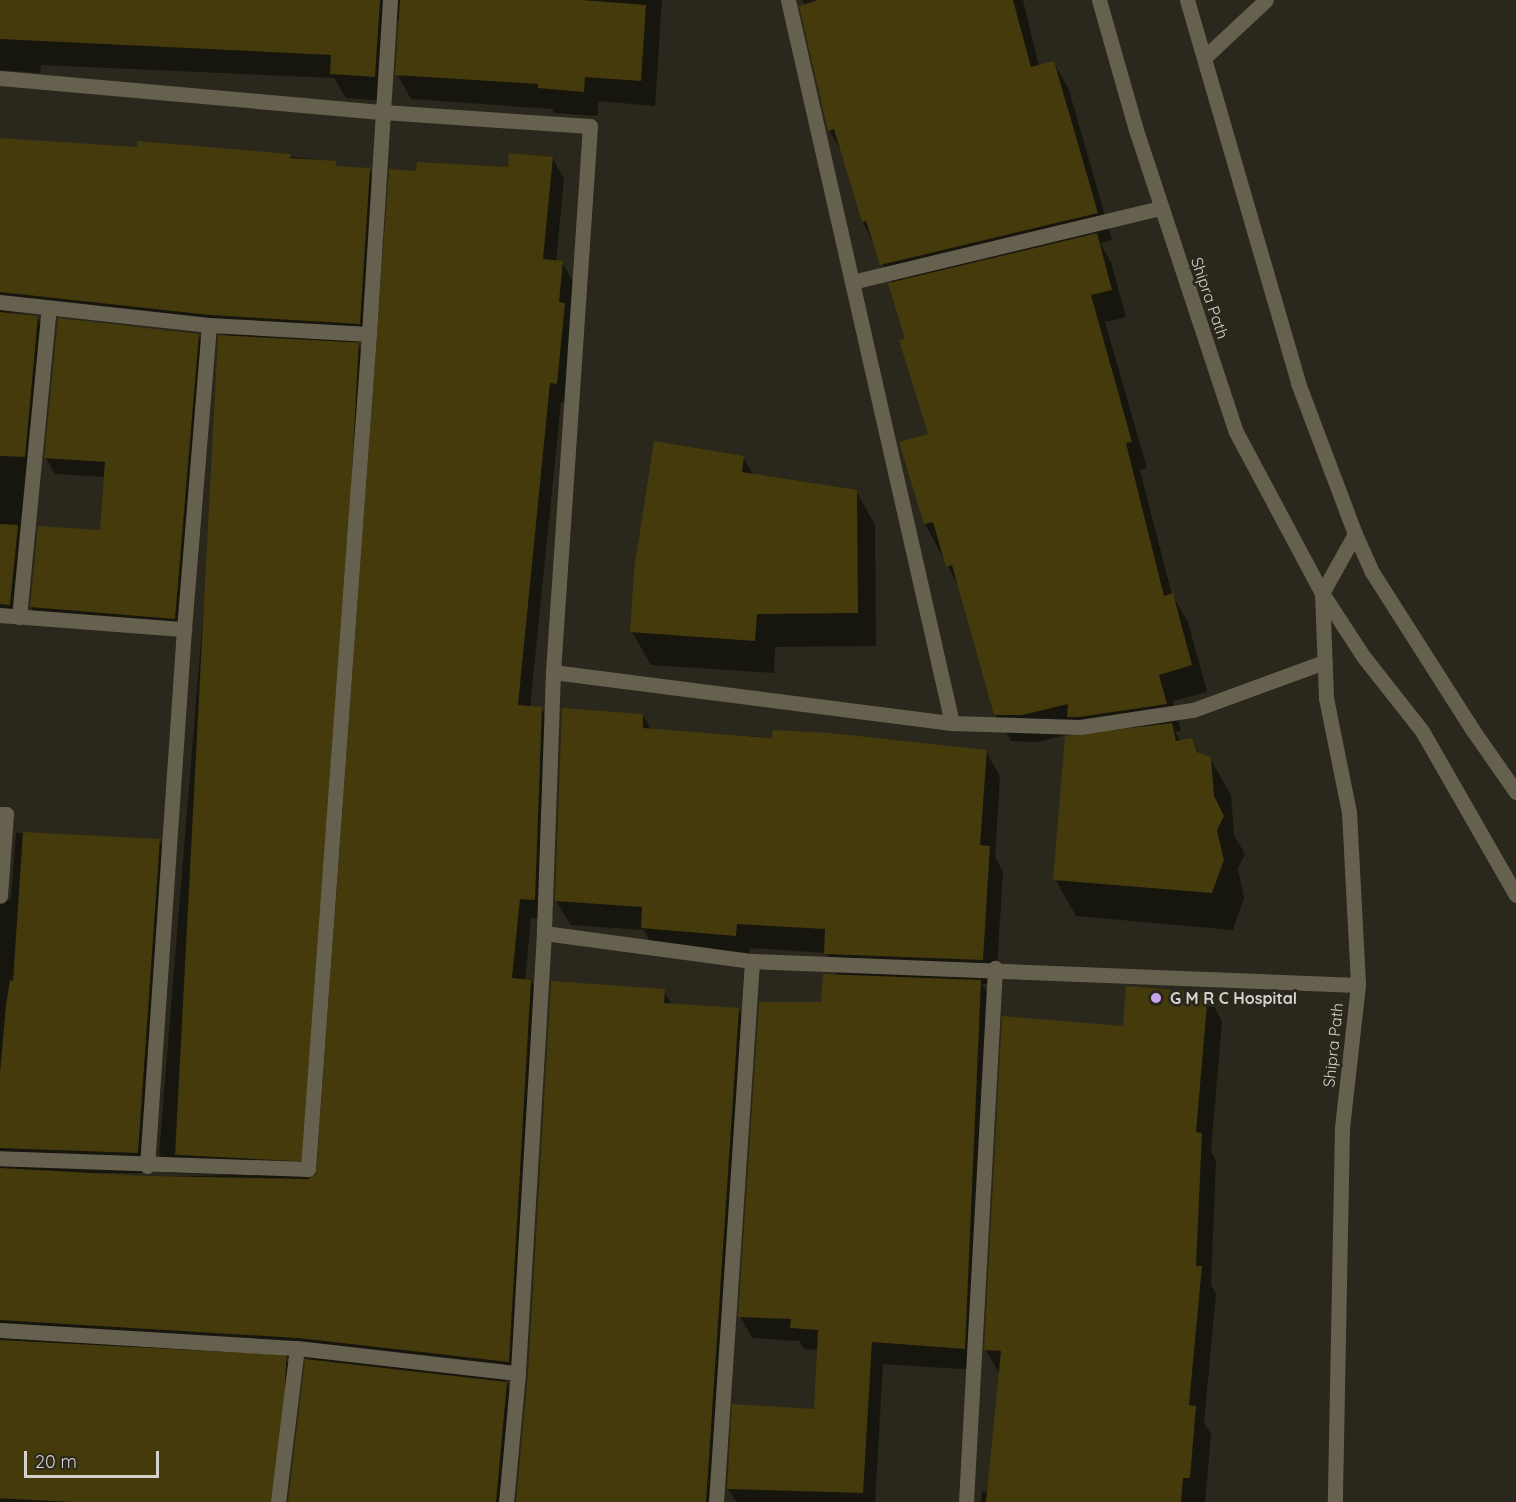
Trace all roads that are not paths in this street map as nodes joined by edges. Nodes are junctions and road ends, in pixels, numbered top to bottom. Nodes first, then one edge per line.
1 (390, 0) edge
2 (788, 0) edge
3 (1099, 0) edge
4 (1188, 0) edge
5 (1266, 0) edge
6 (1205, 57) junction
7 (0, 78) edge
8 (383, 112) junction
9 (1161, 208) junction
10 (852, 282) junction
11 (0, 302) edge
12 (48, 307) junction
13 (209, 325) junction
14 (369, 334) junction
15 (1355, 534) junction
16 (1322, 593) junction
17 (0, 615) edge
18 (19, 617) junction
19 (184, 629) junction
20 (1324, 662) junction
21 (553, 672) junction
22 (952, 723) junction
23 (1516, 792) edge
24 (0, 814) edge
25 (1516, 895) edge
26 (0, 896) edge
27 (544, 933) junction
28 (752, 961) junction
29 (995, 968) junction
30 (1358, 985) junction
31 (0, 1158) edge
32 (147, 1166) junction
33 (0, 1330) edge
34 (297, 1348) junction
35 (518, 1373) junction
36 (278, 1502) edge
37 (506, 1502) edge
38 (716, 1502) edge
39 (966, 1502) edge
40 (1335, 1502) edge

1 - 8 street
2 - 10 street
3 - 9 street, Shipra Path
4 - 6 street
5 - 6 street
6 - 15 street
7 - 8 street
8 - 14 street
8 - 21 street
9 - 10 street
9 - 16 street, Shipra Path
10 - 22 street
11 - 12 street
12 - 13 street
12 - 18 street
13 - 14 street
13 - 19 street
14 - 32 street
15 - 16 street
15 - 23 street
16 - 20 street, Shipra Path
16 - 25 street
17 - 18 street
18 - 19 street
19 - 32 street
20 - 22 street
20 - 30 street, Shipra Path
21 - 22 street
21 - 27 street
24 - 26 street
27 - 28 street
27 - 35 street
28 - 29 street
28 - 38 street
29 - 30 street
29 - 39 street
30 - 40 street, Shipra Path
31 - 32 street
33 - 34 street
34 - 35 street
34 - 36 street
35 - 37 street

